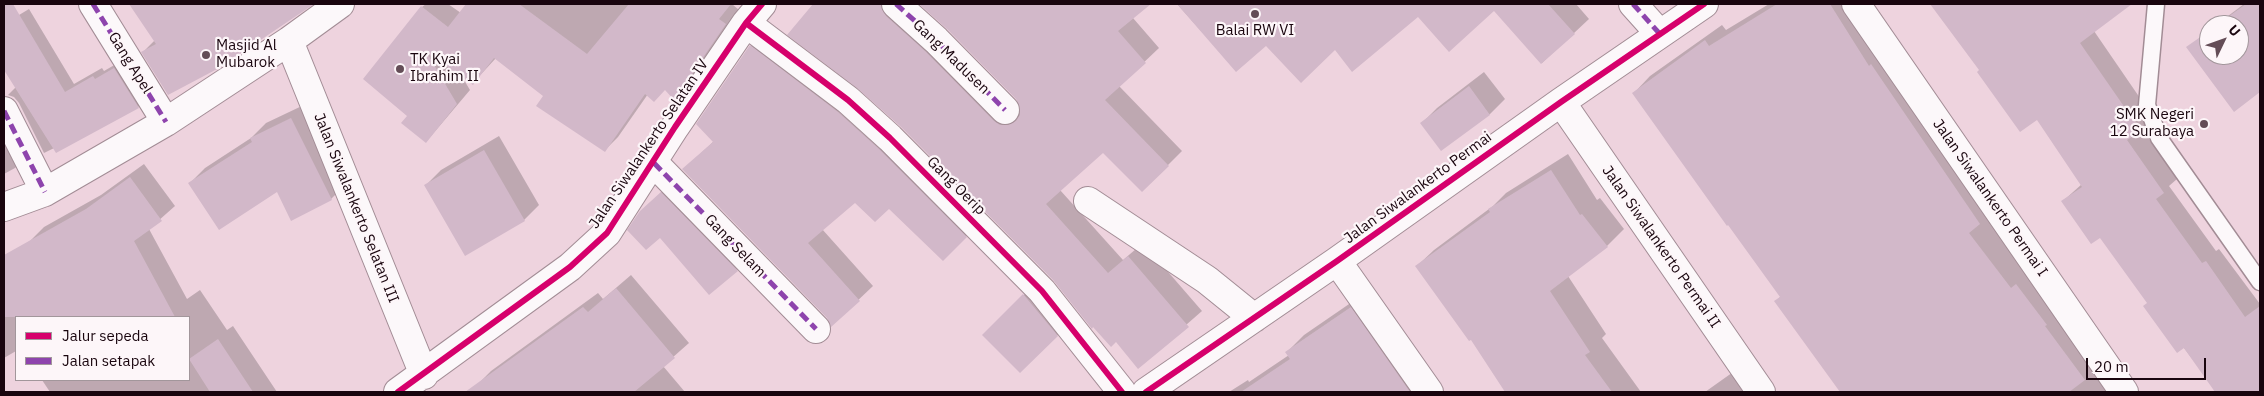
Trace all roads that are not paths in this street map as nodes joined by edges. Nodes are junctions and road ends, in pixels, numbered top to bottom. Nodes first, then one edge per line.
1 (93, 4) edge
2 (340, 4) edge
3 (896, 4) edge
4 (1633, 4) edge
5 (1704, 4) edge
6 (1856, 4) edge
7 (2156, 4) edge
8 (754, 14) edge
9 (1660, 33) junction
10 (289, 41) junction
11 (1561, 102) junction
12 (1005, 110) dead end
13 (4, 111) edge
14 (166, 122) junction
15 (654, 163) junction
16 (45, 192) junction
17 (1088, 201) dead end
18 (4, 207) edge
19 (1337, 261) junction
20 (2260, 282) edge
21 (1254, 318) junction
22 (816, 330) dead end
23 (424, 375) junction
24 (398, 392) edge
25 (1122, 392) edge
26 (1146, 392) edge
27 (1429, 392) edge
28 (1761, 392) edge
29 (2124, 392) edge

1 - 14 street, Gang Apel
2 - 10 street
3 - 12 street, Gang Madusen
4 - 9 street
5 - 9 street, Jalan Siwalankerto Permai
6 - 29 street, Jalan Siwalankerto Permai I
7 - 20 lane
8 - 15 street, Jalan Siwalankerto Selatan IV
8 - 25 street, Gang Oerip
9 - 11 street, Jalan Siwalankerto Permai
10 - 14 street
10 - 23 street, Jalan Siwalankerto Selatan III
11 - 19 street, Jalan Siwalankerto Permai
11 - 28 street, Jalan Siwalankerto Permai II
13 - 16 street
14 - 16 street
15 - 22 street, Gang Selam
15 - 23 street, Jalan Siwalankerto Selatan IV
16 - 18 street
17 - 21 street
19 - 21 street, Jalan Siwalankerto Permai
19 - 27 street
21 - 26 street, Jalan Siwalankerto Permai
23 - 24 street, Jalan Siwalankerto Selatan IV

